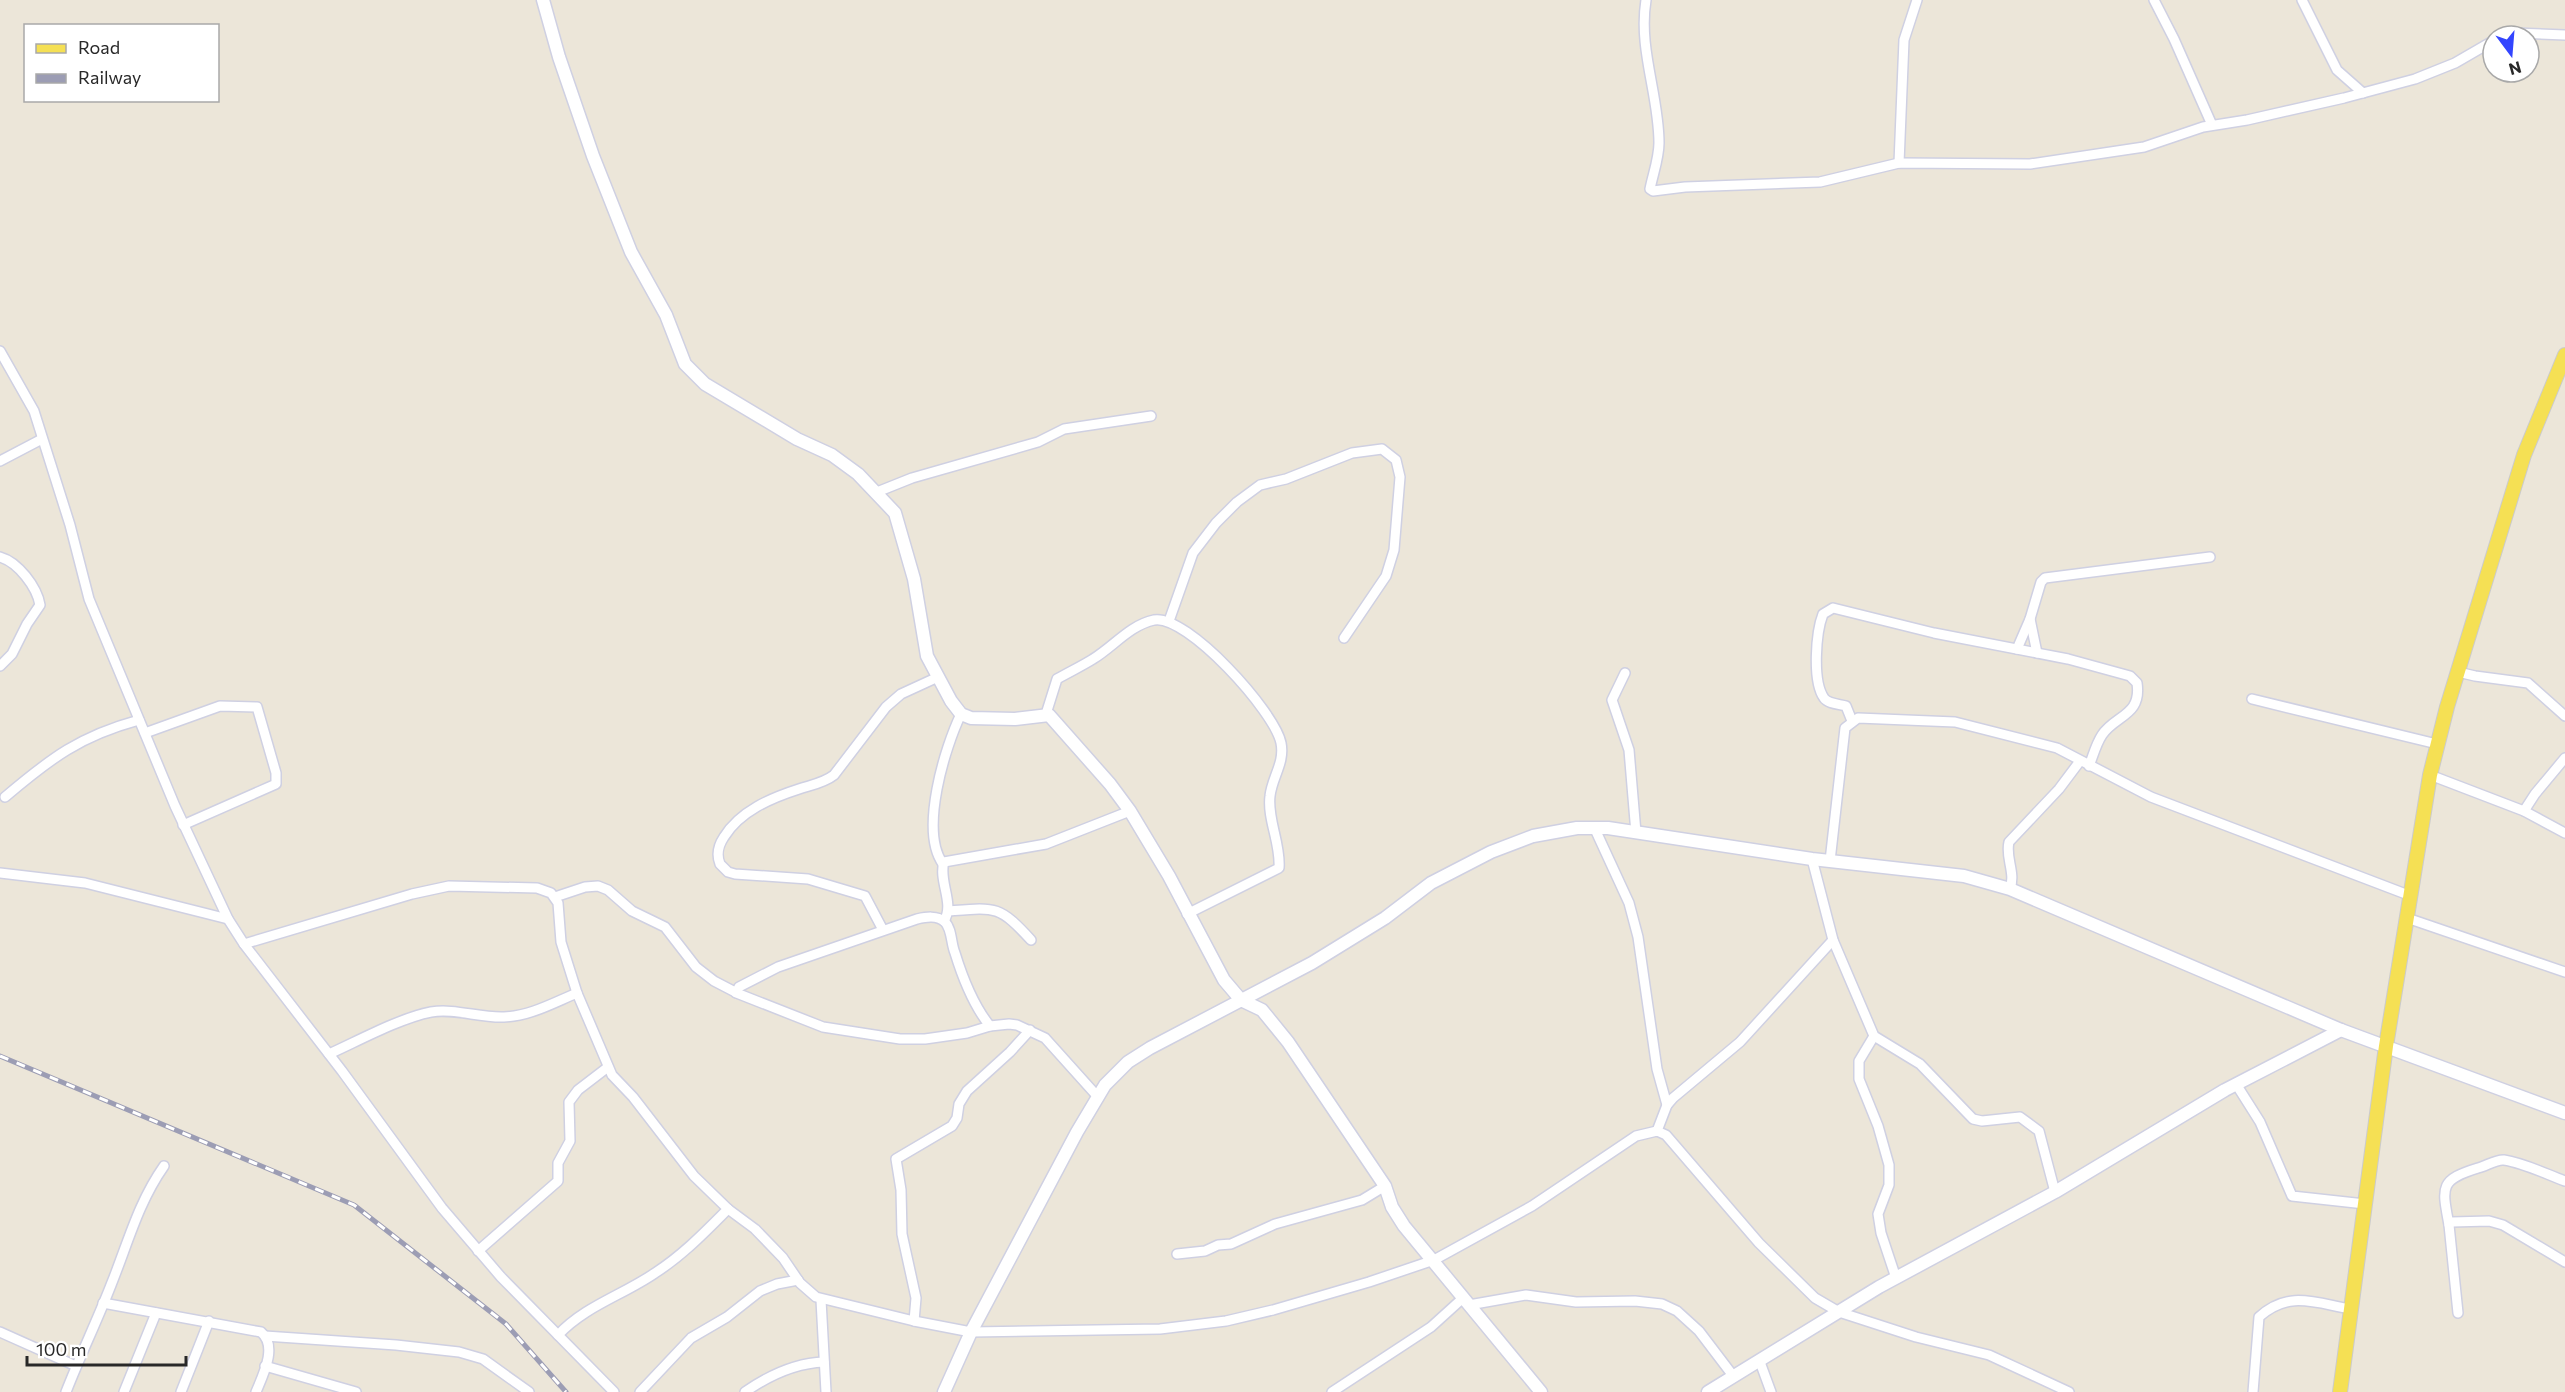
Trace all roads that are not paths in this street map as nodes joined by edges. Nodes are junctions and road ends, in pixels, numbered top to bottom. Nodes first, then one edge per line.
1 (543, 0) edge
2 (1646, 0) edge
3 (1917, 0) edge
4 (2154, 0) edge
5 (2302, 0) edge
6 (2541, 34) edge
7 (2565, 35) edge
8 (2481, 48) edge
9 (2363, 93) junction
10 (2212, 125) junction
11 (1899, 164) junction
12 (0, 351) edge
13 (2565, 355) edge
14 (1151, 416) dead end
15 (42, 439) junction
16 (0, 461) edge
17 (877, 492) junction
18 (0, 547) edge
19 (2, 557) edge
20 (2210, 557) dead end
21 (2030, 619) junction
22 (1169, 621) junction
23 (1344, 638) dead end
24 (2017, 649) junction
25 (2037, 653) junction
26 (0, 666) edge
27 (2458, 672) junction
28 (1625, 673) dead end
29 (938, 677) junction
30 (2252, 699) dead end
31 (961, 714) junction
32 (1046, 714) junction
33 (2565, 716) edge
34 (139, 720) junction
35 (1852, 721) junction
36 (145, 733) junction
37 (2437, 744) junction
38 (2565, 758) edge
39 (2084, 764) junction
40 (2430, 775) junction
41 (5, 797) dead end
42 (2524, 811) junction
43 (1130, 812) junction
44 (183, 825) junction
45 (1594, 827) junction
46 (1636, 833) junction
47 (2565, 833) edge
48 (1812, 859) junction
49 (1830, 861) junction
50 (943, 864) junction
51 (0, 873) edge
52 (2010, 889) junction
53 (2411, 896) junction
54 (555, 897) junction
55 (949, 911) junction
56 (1187, 914) junction
57 (2407, 918) junction
58 (228, 919) junction
59 (944, 921) junction
60 (883, 930) junction
61 (1030, 940) dead end
62 (1833, 940) junction
63 (244, 944) junction
64 (2565, 972) edge
65 (577, 993) junction
66 (736, 993) junction
67 (1241, 1000) junction
68 (990, 1026) junction
69 (1030, 1030) junction
70 (2341, 1030) junction
71 (1874, 1036) junction
72 (2386, 1046) junction
73 (329, 1054) junction
74 (609, 1067) junction
75 (2236, 1084) junction
76 (1098, 1097) junction
77 (1667, 1105) junction
78 (2565, 1113) edge
79 (1657, 1131) junction
80 (164, 1166) dead end
81 (2565, 1181) edge
82 (1385, 1186) junction
83 (2055, 1192) junction
84 (2365, 1204) junction
85 (728, 1209) junction
86 (2449, 1225) junction
87 (478, 1251) junction
88 (1177, 1254) dead end
89 (1434, 1260) junction
90 (2565, 1262) edge
91 (1896, 1278) junction
92 (798, 1280) junction
93 (821, 1300) junction
94 (1466, 1301) junction
95 (103, 1303) junction
96 (2351, 1309) junction
97 (1839, 1312) junction
98 (156, 1313) junction
99 (2458, 1313) dead end
100 (209, 1321) junction
101 (914, 1321) junction
102 (0, 1332) edge
103 (971, 1332) junction
104 (558, 1335) junction
105 (265, 1336) junction
106 (824, 1362) junction
107 (1760, 1362) junction
108 (76, 1366) junction
109 (265, 1366) junction
110 (1734, 1377) junction
111 (66, 1392) edge
112 (124, 1392) edge
113 (181, 1392) edge
114 (256, 1392) edge
115 (356, 1392) edge
116 (529, 1392) edge
117 (614, 1392) edge
118 (640, 1392) edge
119 (746, 1392) edge
120 (826, 1392) edge
121 (944, 1392) edge
122 (1332, 1392) edge
123 (1541, 1392) edge
124 (1708, 1392) edge
125 (1771, 1392) edge
126 (2069, 1392) edge
127 (2253, 1392) edge
128 (2340, 1392) edge

1 - 17 street
2 - 11 street
3 - 11 street
4 - 10 street
5 - 9 street
6 - 7 street
8 - 9 street
9 - 10 street
10 - 11 street
12 - 15 street
13 - 27 main road
14 - 17 street
15 - 16 street
15 - 34 street
17 - 29 street
18 - 19 street
19 - 26 street
20 - 21 street
21 - 24 street
21 - 25 street
22 - 23 street
22 - 32 street
22 - 56 street
24 - 25 street
24 - 35 street
25 - 39 street
27 - 33 street
27 - 37 main road
28 - 46 street
29 - 31 street
29 - 60 street
30 - 37 street
31 - 32 street
31 - 50 street
32 - 43 street
34 - 36 street
34 - 41 street
35 - 39 street
35 - 49 street
36 - 44 street
36 - 44 street
37 - 40 main road
38 - 42 street
39 - 52 street
39 - 53 street
40 - 42 street
40 - 53 main road
42 - 47 street
43 - 50 street
43 - 56 street
44 - 58 street
45 - 46 street
45 - 67 street
45 - 77 street
46 - 48 street
48 - 49 street
48 - 62 street
49 - 52 street
50 - 55 street
51 - 58 street
52 - 70 street
53 - 57 main road
54 - 63 street
54 - 65 street
54 - 66 street
55 - 59 street
55 - 61 street
56 - 67 street
57 - 64 street
57 - 72 main road
58 - 63 street
59 - 60 street
59 - 68 street
60 - 66 street
62 - 71 street
62 - 77 street
63 - 73 street
65 - 73 street
65 - 74 street
66 - 68 street
67 - 76 street
67 - 82 street
68 - 69 street
69 - 76 street
69 - 101 street
70 - 72 street
70 - 75 street
71 - 83 street
71 - 91 street
72 - 78 street
72 - 84 main road
73 - 87 street
74 - 85 street
74 - 87 street
75 - 83 street
75 - 84 street
76 - 103 street
77 - 79 street
79 - 89 street
79 - 97 street
80 - 95 street
81 - 86 street
82 - 88 street
82 - 89 street
83 - 91 street
84 - 96 main road
85 - 92 street
85 - 104 street
86 - 90 street
86 - 99 street
87 - 104 street
89 - 94 street
89 - 103 street
91 - 97 street
92 - 93 street
92 - 118 street
93 - 101 street
93 - 106 street
94 - 110 street
94 - 122 street
94 - 123 street
95 - 98 street
95 - 108 street
96 - 127 street
96 - 128 main road
97 - 107 street
97 - 126 street
98 - 100 street
98 - 112 street
100 - 105 street
100 - 113 street
101 - 103 street
102 - 108 street
103 - 121 street
104 - 117 street
105 - 109 street
105 - 116 street
106 - 119 street
106 - 120 street
107 - 110 street
107 - 125 street
108 - 111 street
109 - 114 street
109 - 115 street
110 - 124 street

